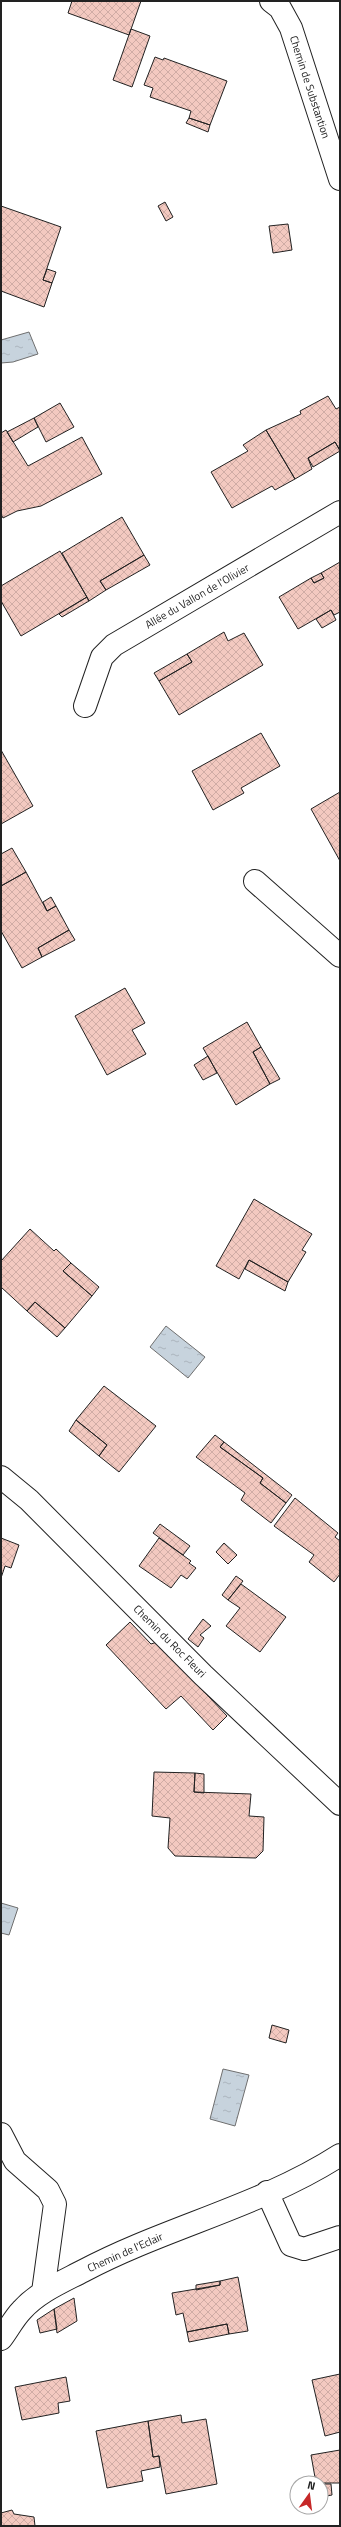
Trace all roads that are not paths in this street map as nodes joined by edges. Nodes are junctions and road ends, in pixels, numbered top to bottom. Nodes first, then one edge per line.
1 (271, 1) edge
2 (340, 179) edge
3 (340, 512) edge
4 (85, 706) dead end
5 (255, 881) dead end
6 (340, 956) edge
7 (1, 1477) edge
8 (340, 1804) edge
9 (1, 2134) edge
10 (340, 2155) edge
11 (267, 2192) junction
12 (340, 2237) edge
13 (43, 2292) junction
14 (1, 2340) edge

1 - 2 street, Chemin de Substantion
3 - 4 street, Allée du Vallon de l'Olivier
5 - 6 street
7 - 8 street, Chemin du Roc Fleuri
9 - 13 street
10 - 11 street, Chemin de l'Eclair
11 - 12 street
11 - 13 street, Chemin de l'Eclair
13 - 14 street, Chemin de l'Eclair

